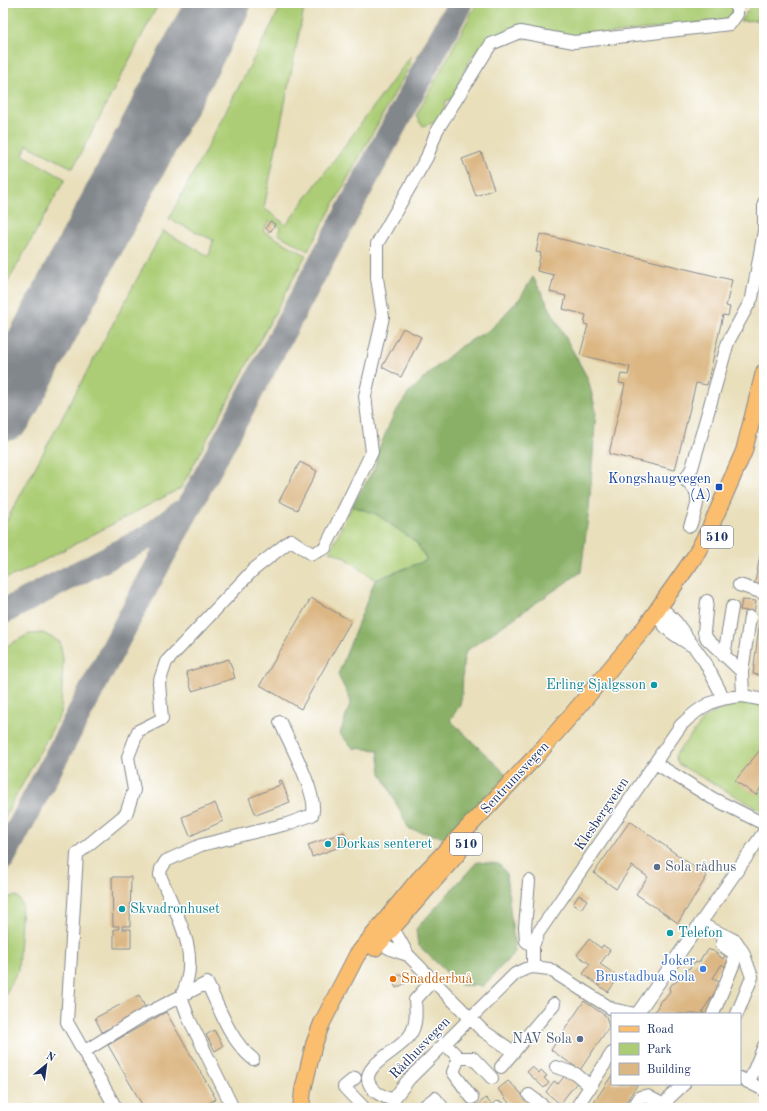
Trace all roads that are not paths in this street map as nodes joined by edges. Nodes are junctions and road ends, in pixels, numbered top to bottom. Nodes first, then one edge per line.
1 (737, 3) edge
2 (764, 203) edge
3 (764, 226) edge
4 (764, 231) edge
5 (764, 372) edge
6 (690, 526) dead end
7 (739, 585) dead end
8 (764, 593) edge
9 (708, 601) dead end
10 (732, 607) dead end
11 (661, 616) junction
12 (750, 616) dead end
13 (724, 656) junction
14 (742, 672) junction
15 (743, 696) junction
16 (722, 697) junction
17 (764, 700) edge
18 (280, 722) dead end
19 (655, 763) junction
20 (764, 824) edge
21 (764, 832) edge
22 (529, 881) dead end
23 (697, 928) junction
24 (382, 933) junction
25 (726, 936) junction
26 (533, 946) junction
27 (533, 967) junction
28 (433, 980) junction
29 (181, 997) junction
30 (554, 1004) dead end
31 (626, 1013) edge
32 (637, 1013) edge
33 (713, 1013) edge
34 (737, 1013) edge
35 (470, 1017) junction
36 (444, 1043) junction
37 (764, 1046) edge
38 (85, 1050) junction
39 (514, 1052) junction
40 (611, 1055) edge
41 (253, 1058) dead end
42 (459, 1058) junction
43 (556, 1067) dead end
44 (501, 1068) dead end
45 (355, 1078) dead end
46 (492, 1078) dead end
47 (744, 1080) edge
48 (683, 1085) edge
49 (591, 1087) junction
50 (764, 1090) edge
51 (529, 1095) dead end
52 (472, 1098) dead end
53 (394, 1104) edge
54 (663, 1106) edge
55 (116, 1108) edge
56 (233, 1108) edge
57 (301, 1108) edge
58 (311, 1108) edge
59 (364, 1108) edge
60 (422, 1108) edge
61 (443, 1108) edge
62 (546, 1108) edge
63 (576, 1108) edge
64 (633, 1108) edge

1 - 38 street
2 - 3 street
4 - 6 street
5 - 11 main road, Sentrumsvegen / 510
7 - 8 street
9 - 13 street
10 - 13 street
11 - 16 street
11 - 24 main road, Sentrumsvegen / 510
12 - 14 street
13 - 14 street
14 - 15 street
15 - 16 street
15 - 17 street
16 - 19 street, Klesbergveien
18 - 29 street
19 - 20 street
19 - 26 street, Klesbergveien
21 - 23 street
22 - 26 street
23 - 25 street
23 - 32 street
24 - 28 street, Rådhusvegen
24 - 57 main road, Sentrumsvegen / 510
24 - 58 main road, Sentrumsvegen / 510
25 - 33 street
25 - 34 street
26 - 27 street, Klesbergveien
27 - 31 street
27 - 35 street, Rådhusvegen
28 - 35 street, Rådhusvegen
28 - 53 street
29 - 38 street
29 - 41 street
29 - 56 street
30 - 39 street
35 - 36 street, Rådhusvegen
35 - 39 street
36 - 42 street
36 - 53 street, Rådhusvegen
37 - 47 street
38 - 55 street
39 - 44 street
40 - 49 street
42 - 46 street
42 - 52 street
43 - 49 street
45 - 59 street
47 - 50 street
48 - 54 street
49 - 63 street
51 - 62 street
54 - 64 street
60 - 61 street

